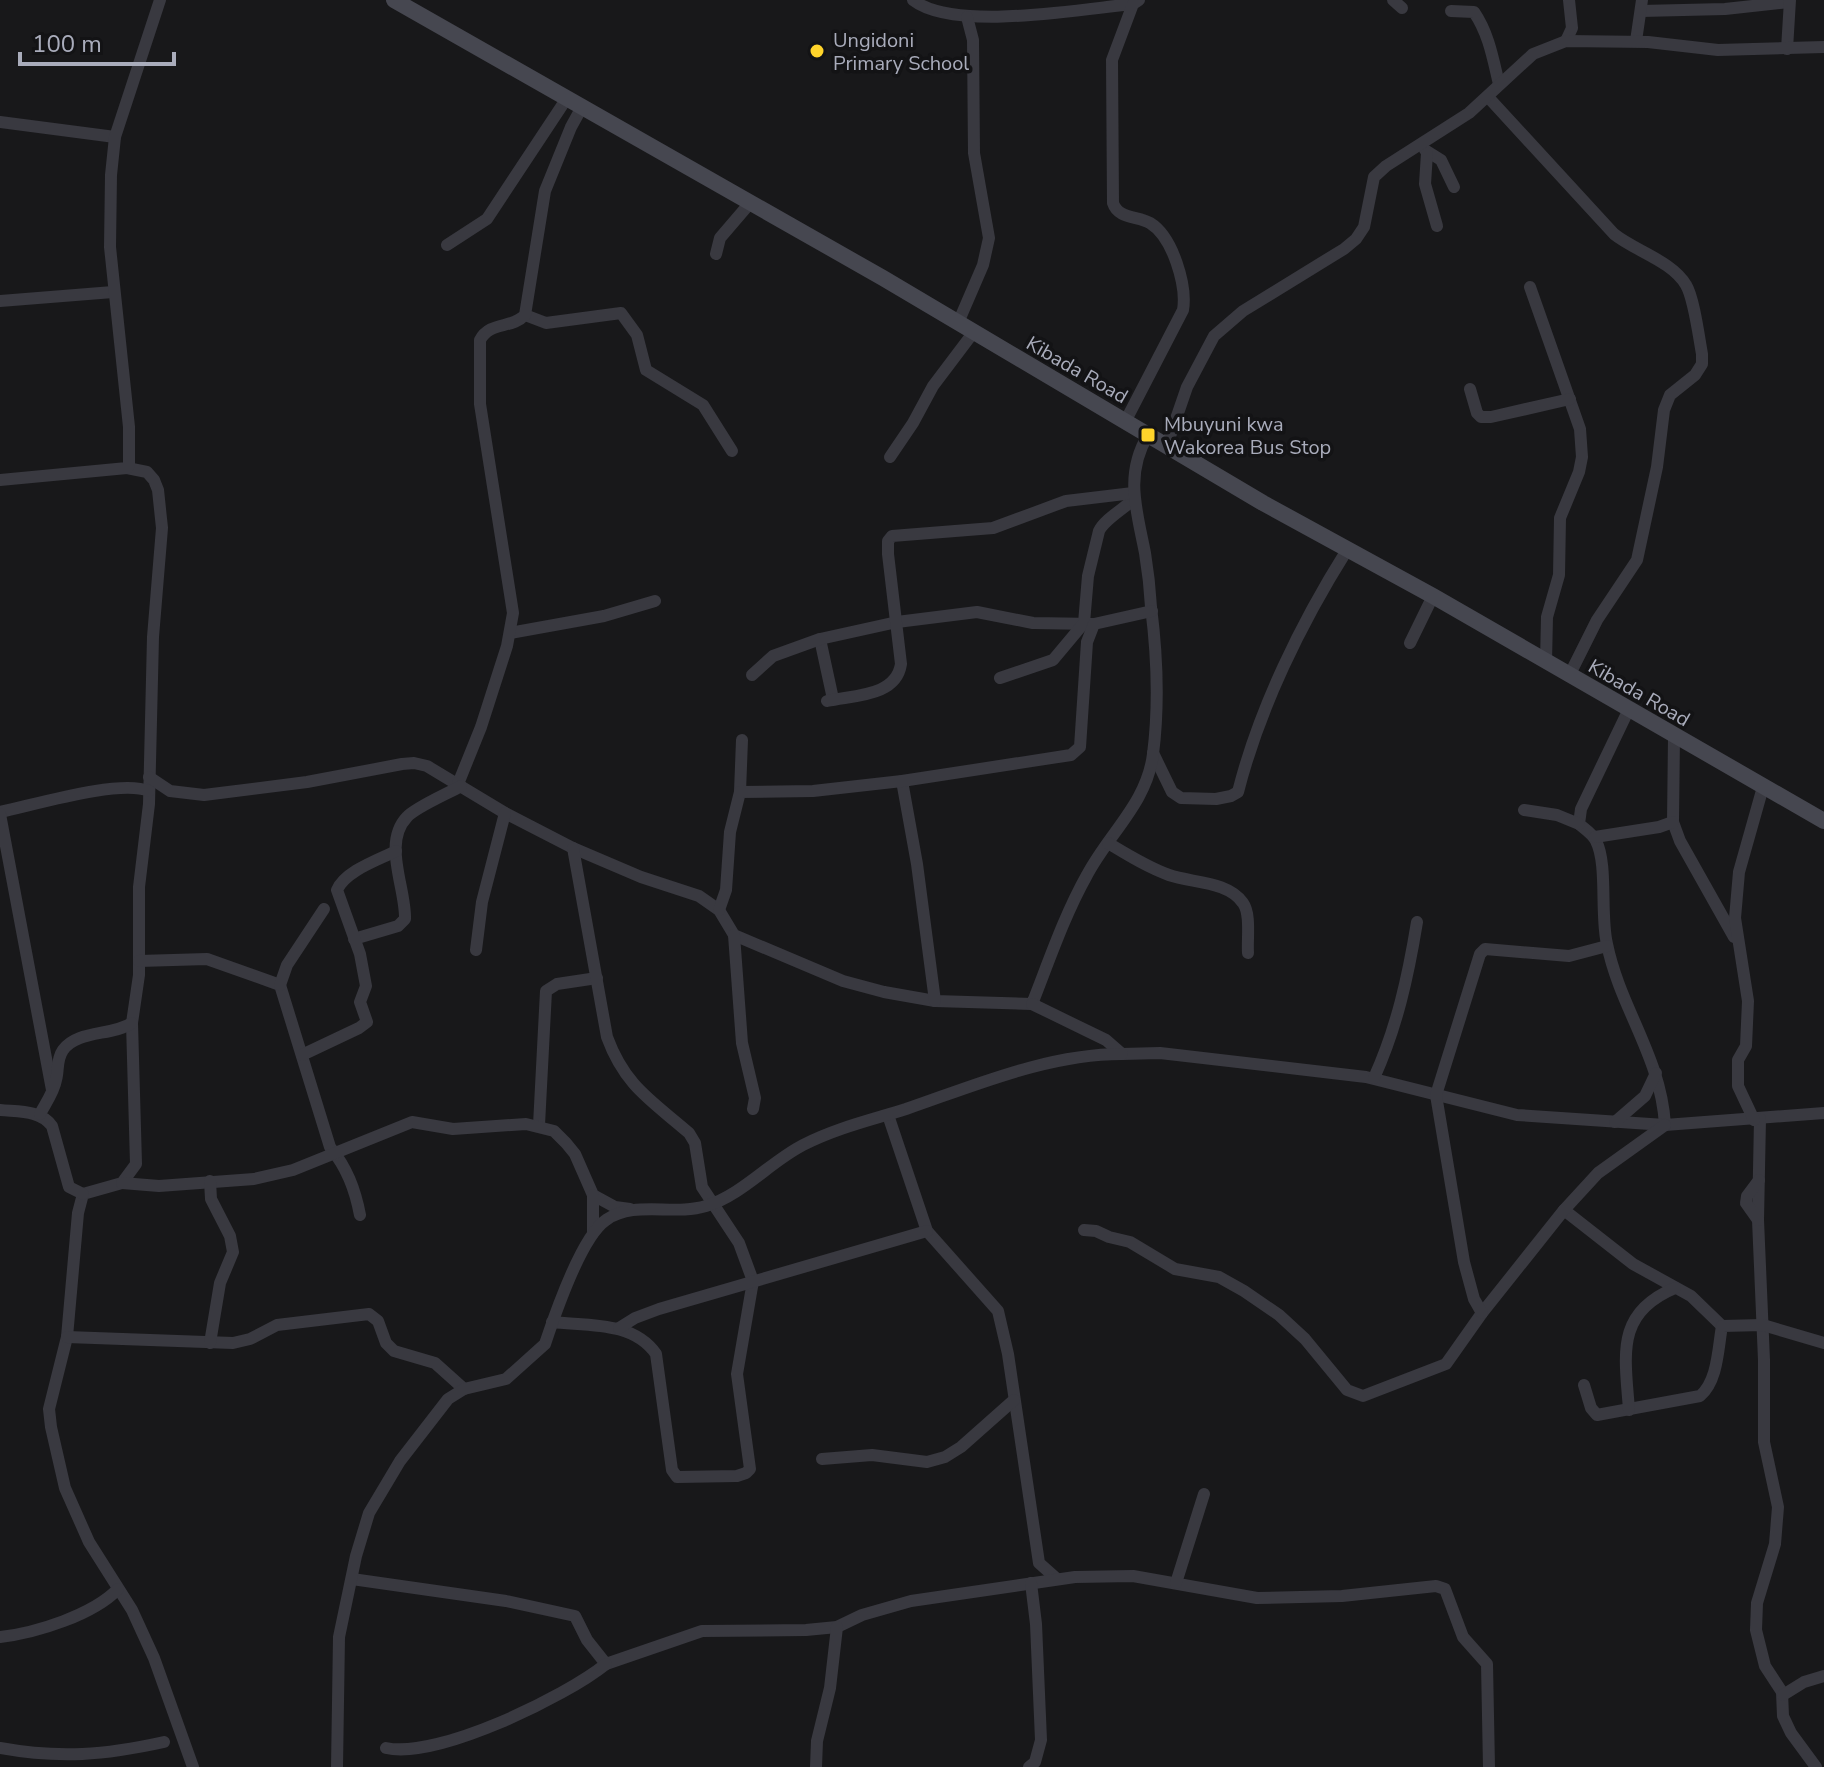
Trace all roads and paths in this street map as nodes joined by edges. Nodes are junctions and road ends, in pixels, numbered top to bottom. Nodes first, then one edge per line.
1 (160, 0) edge
2 (394, 0) edge
3 (913, 0) edge
4 (1569, 0) edge
5 (1790, 1) edge
6 (1136, 2) edge
7 (1641, 5) edge
8 (1451, 11) dead end
9 (967, 17) junction
10 (1566, 41) junction
11 (1636, 41) junction
12 (1824, 47) edge
13 (1787, 49) junction
14 (1499, 84) junction
15 (1488, 97) junction
16 (567, 98) junction
17 (582, 107) junction
18 (0, 122) edge
19 (115, 137) junction
20 (1424, 148) junction
21 (1454, 187) dead end
22 (750, 203) junction
23 (1437, 226) dead end
24 (447, 245) dead end
25 (716, 254) dead end
26 (1530, 287) dead end
27 (113, 292) junction
28 (0, 301) edge
29 (525, 315) junction
30 (958, 323) junction
31 (973, 333) junction
32 (1470, 389) dead end
33 (1570, 399) junction
34 (1125, 422) junction
35 (1148, 435) junction
36 (1167, 445) junction
37 (732, 451) dead end
38 (890, 457) dead end
39 (127, 468) junction
40 (0, 480) edge
41 (1133, 496) junction
42 (1347, 550) junction
43 (1433, 596) junction
44 (655, 601) dead end
45 (1152, 611) junction
46 (897, 622) junction
47 (1089, 624) junction
48 (510, 633) junction
49 (820, 639) junction
50 (1410, 643) dead end
51 (1546, 662) junction
52 (752, 675) dead end
53 (1569, 676) junction
54 (1000, 678) dead end
55 (1629, 709) junction
56 (1674, 737) junction
57 (742, 740) dead end
58 (1153, 753) junction
59 (149, 777) junction
60 (902, 781) junction
61 (460, 785) junction
62 (1763, 787) junction
63 (170, 791) junction
64 (740, 792) junction
65 (149, 797) junction
66 (1524, 810) dead end
67 (0, 813) edge
68 (505, 813) junction
69 (1824, 821) edge
70 (1673, 822) junction
71 (1579, 824) junction
72 (1595, 837) junction
73 (1108, 843) junction
74 (573, 848) junction
75 (396, 851) junction
76 (324, 909) dead end
77 (719, 910) junction
78 (1417, 922) dead end
79 (734, 935) junction
80 (354, 939) junction
81 (1738, 944) junction
82 (1607, 946) junction
83 (476, 950) dead end
84 (1248, 953) dead end
85 (139, 961) junction
86 (597, 978) junction
87 (280, 985) junction
88 (935, 1001) junction
89 (1032, 1004) junction
90 (132, 1023) junction
91 (1122, 1054) junction
92 (302, 1055) junction
93 (1656, 1073) junction
94 (1374, 1078) junction
95 (52, 1090) junction
96 (1436, 1095) junction
97 (753, 1109) dead end
98 (0, 1110) edge
99 (1824, 1113) edge
100 (40, 1114) junction
101 (888, 1115) junction
102 (1757, 1119) junction
103 (1615, 1122) junction
104 (539, 1125) junction
105 (1665, 1125) junction
106 (336, 1154) junction
107 (210, 1181) junction
108 (122, 1183) junction
109 (83, 1194) junction
110 (593, 1195) junction
111 (714, 1203) junction
112 (631, 1209) junction
113 (1564, 1210) junction
114 (360, 1215) dead end
115 (1084, 1230) dead end
116 (927, 1231) junction
117 (593, 1233) junction
118 (753, 1281) junction
119 (1675, 1288) junction
120 (1482, 1313) junction
121 (552, 1322) junction
122 (1763, 1325) junction
123 (1722, 1326) junction
124 (619, 1328) junction
125 (67, 1337) junction
126 (210, 1343) junction
127 (1824, 1343) edge
128 (1584, 1385) dead end
129 (464, 1389) junction
130 (1014, 1400) junction
131 (1629, 1410) junction
132 (822, 1459) dead end
133 (1204, 1494) dead end
134 (1039, 1563) junction
135 (352, 1579) junction
136 (1057, 1579) junction
137 (1030, 1583) junction
138 (1176, 1583) junction
139 (118, 1589) junction
140 (837, 1627) junction
141 (0, 1637) edge
142 (606, 1664) junction
143 (1824, 1676) edge
144 (1783, 1695) junction
145 (164, 1742) dead end
146 (0, 1748) edge
147 (386, 1748) dead end
148 (193, 1767) edge
149 (337, 1767) edge
150 (816, 1767) edge
151 (1029, 1767) edge
152 (1489, 1767) edge
153 (1816, 1767) edge

1 - 19 street
2 - 16 main road, Kibada Road
3 - 9 street
4 - 10 street
5 - 7 street
5 - 13 street
6 - 9 street
6 - 34 street
7 - 11 street
8 - 14 street
9 - 30 street
10 - 11 street
10 - 14 street
11 - 13 street
12 - 13 street
14 - 15 street
15 - 20 street
15 - 53 street
16 - 17 main road, Kibada Road
16 - 24 street
17 - 22 main road, Kibada Road
17 - 29 street
18 - 19 street
19 - 27 street
20 - 21 street
20 - 23 street
20 - 36 street
22 - 25 street
22 - 30 main road, Kibada Road
26 - 33 street
27 - 28 street
27 - 39 street
29 - 37 street
29 - 48 street
30 - 31 main road, Kibada Road
31 - 34 main road, Kibada Road
31 - 38 street
32 - 33 street
33 - 51 street
34 - 35 main road, Kibada Road
35 - 36 main road, Kibada Road
35 - 41 street
36 - 42 main road, Kibada Road
39 - 40 street
39 - 59 street
41 - 45 street
41 - 46 street
41 - 47 street
42 - 43 main road, Kibada Road
42 - 58 street
43 - 50 street
43 - 51 main road, Kibada Road
44 - 48 street
45 - 47 street
45 - 58 street
46 - 47 street
46 - 49 street
46 - 49 street
47 - 54 street
47 - 60 street
48 - 61 street
49 - 52 street
51 - 53 main road, Kibada Road
53 - 55 main road, Kibada Road
55 - 56 main road, Kibada Road
55 - 71 street
56 - 62 main road, Kibada Road
56 - 70 street
57 - 64 street
58 - 73 street
59 - 63 street
59 - 65 street
60 - 64 street
60 - 88 street
61 - 63 street
61 - 68 street
61 - 75 street
62 - 69 main road, Kibada Road
62 - 81 street
63 - 65 street
64 - 77 street
65 - 67 street
65 - 85 street
66 - 71 street
67 - 95 street
68 - 74 street
68 - 83 street
70 - 72 street
70 - 81 street
71 - 72 street
72 - 82 street
73 - 84 street
73 - 89 street
74 - 77 street
74 - 86 street
75 - 80 street
75 - 80 street
76 - 87 street
77 - 79 street
78 - 94 street
79 - 88 street
79 - 97 street
80 - 92 street
81 - 102 street
82 - 93 street
82 - 96 street
85 - 87 street
85 - 90 street
86 - 104 street
86 - 111 street
87 - 92 street
88 - 89 street
89 - 91 street
90 - 95 street
90 - 108 street
91 - 94 street
91 - 101 street
92 - 106 street
93 - 103 street
93 - 105 street
94 - 96 street
95 - 100 street
96 - 103 street
96 - 120 street
98 - 100 street
99 - 102 street
100 - 109 street
101 - 111 street
101 - 116 street
102 - 105 street
102 - 122 street
103 - 105 street
104 - 106 street
104 - 110 street
105 - 113 street
106 - 107 street
106 - 114 street
107 - 108 street
107 - 126 street
108 - 109 street
109 - 125 street
110 - 112 street
110 - 117 street
111 - 112 street
111 - 118 street
112 - 117 street
113 - 119 street
113 - 120 street
115 - 120 street
116 - 118 street
116 - 130 street
117 - 121 street
118 - 124 street
118 - 124 street
119 - 123 street
119 - 131 street
121 - 124 street
121 - 129 street
122 - 123 street
122 - 127 street
122 - 144 street
123 - 131 street
125 - 126 street
125 - 139 street
126 - 129 street
128 - 131 street
129 - 135 street
130 - 132 street
130 - 134 street
133 - 138 street
134 - 136 street
134 - 137 street
135 - 142 street
135 - 149 street
136 - 137 street
136 - 138 street
137 - 140 street
137 - 151 street
138 - 152 street
139 - 141 street
139 - 148 street
140 - 142 street
140 - 150 street
142 - 147 street
143 - 144 street
144 - 153 street
145 - 146 street

